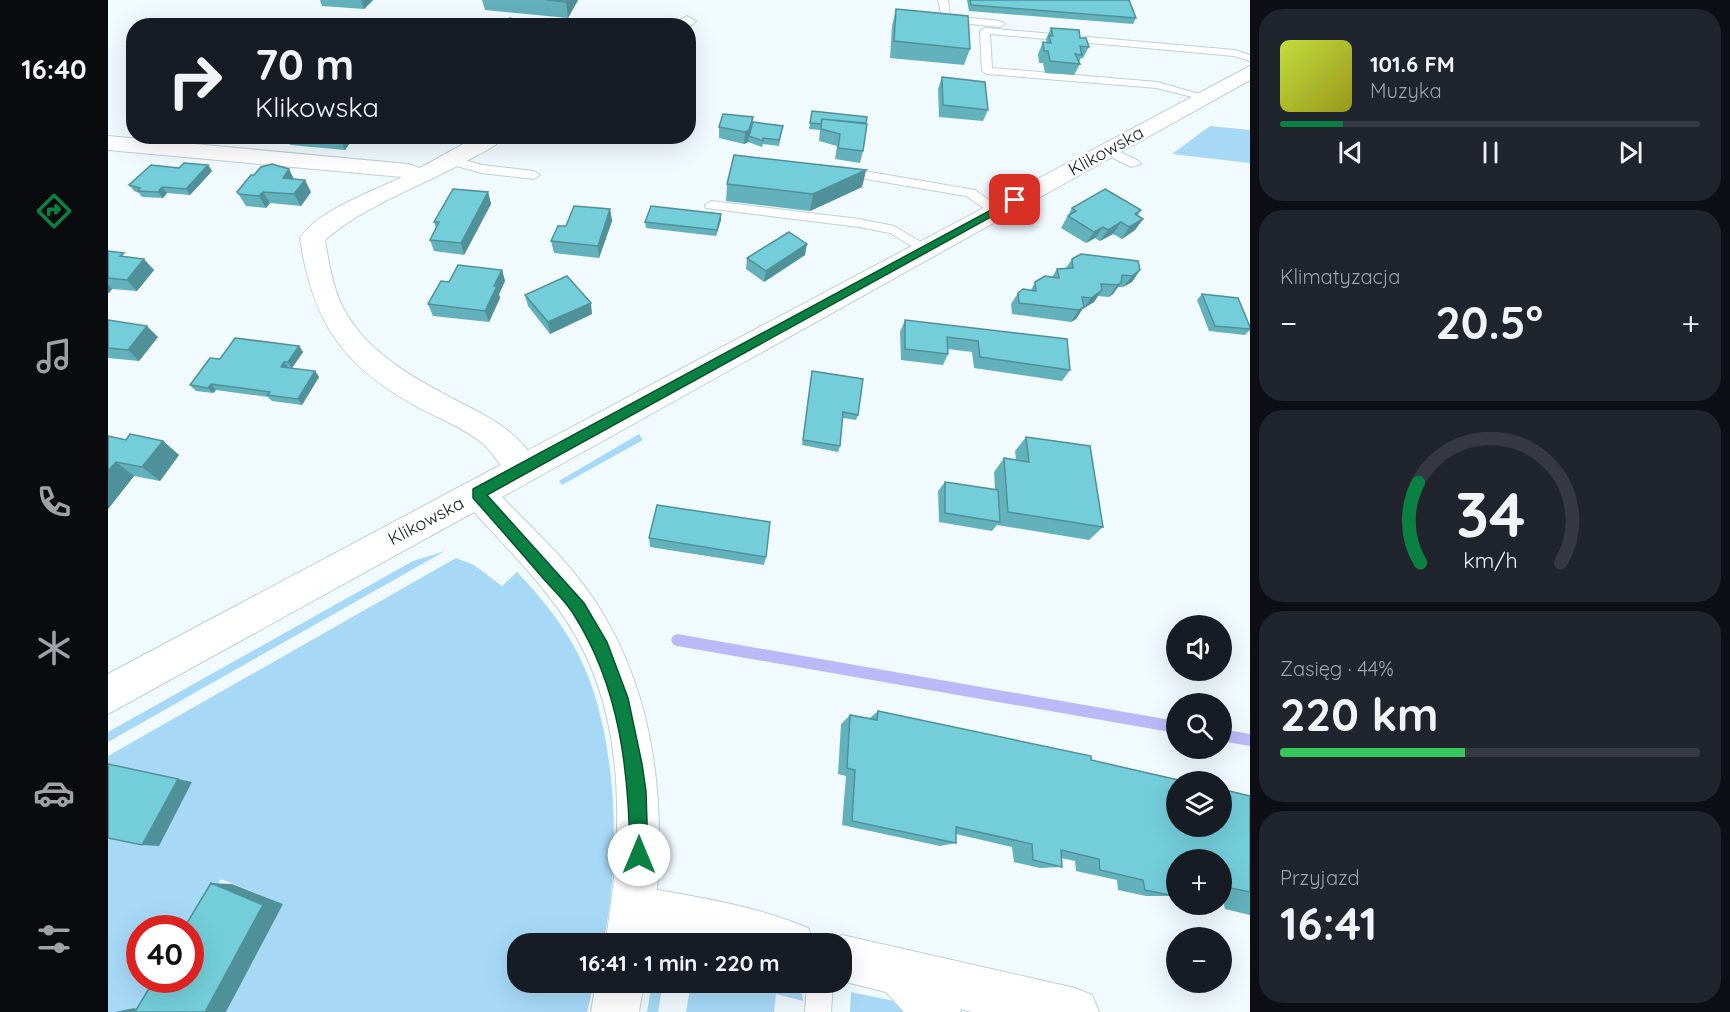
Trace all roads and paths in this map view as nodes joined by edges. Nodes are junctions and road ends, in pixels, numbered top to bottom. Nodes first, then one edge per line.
1 (943, 0) edge
2 (1250, 46) edge
3 (1250, 58) edge
4 (1250, 72) edge
5 (1204, 97) junction
6 (108, 143) edge
7 (481, 144) edge
8 (1107, 150) junction
9 (454, 161) junction
10 (1135, 164) dead end
11 (826, 169) edge
12 (534, 175) dead end
13 (421, 177) junction
14 (711, 205) dead end
15 (996, 210) junction
16 (926, 249) junction
17 (523, 468) junction
18 (478, 494) junction
19 (108, 695) edge
20 (631, 926) edge
21 (747, 933) edge
22 (852, 960) edge
23 (899, 971) junction
24 (618, 993) edge
25 (819, 993) edge
26 (1019, 1005) edge
27 (615, 1012) edge
28 (818, 1012) edge
29 (937, 1012) edge
30 (1075, 1012) edge

1 - 2 lane
3 - 5 lane
4 - 5 street, Klikowska
5 - 8 street, Klikowska
6 - 13 street
7 - 9 street
8 - 10 lane
8 - 15 street, Klikowska
9 - 12 lane
9 - 13 street
11 - 15 lane
13 - 17 street
14 - 16 lane
15 - 16 street, Klikowska
16 - 17 street, Klikowska
17 - 18 street, Klikowska
18 - 19 street, Klikowska
18 - 20 street
20 - 21 street
22 - 23 street
23 - 26 street
23 - 29 street
24 - 27 street
25 - 28 lane
26 - 30 street

